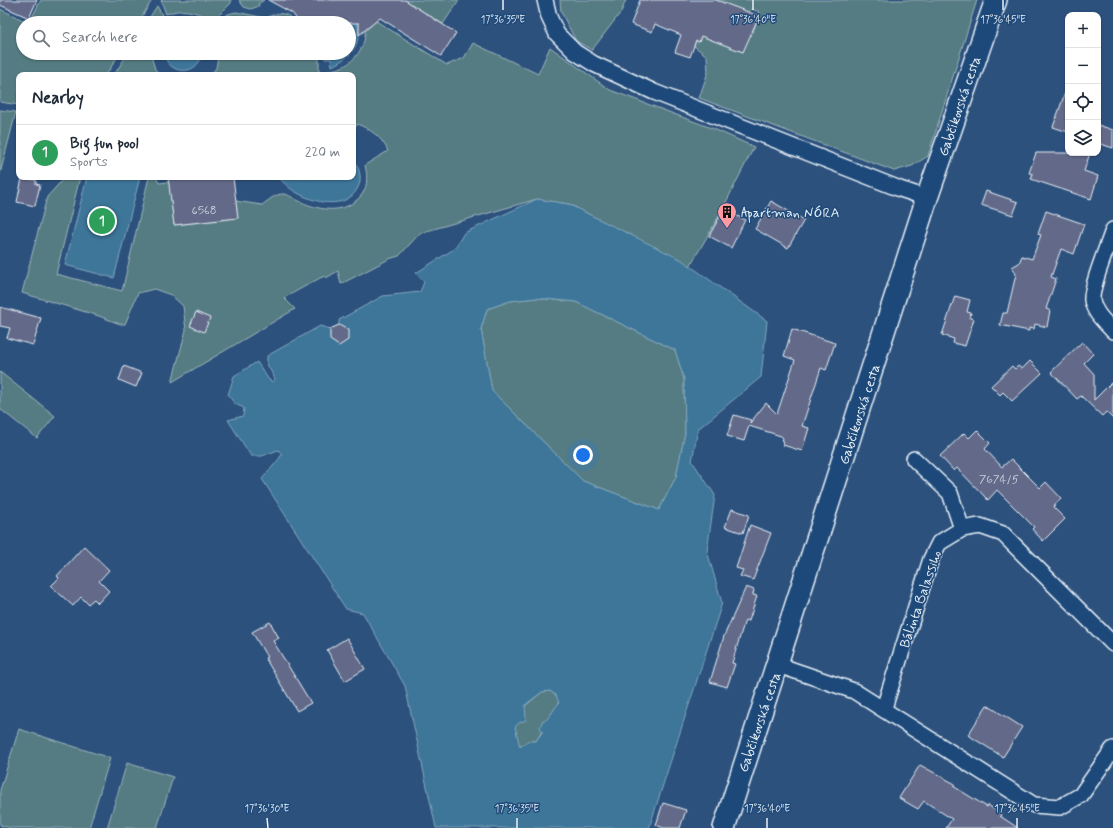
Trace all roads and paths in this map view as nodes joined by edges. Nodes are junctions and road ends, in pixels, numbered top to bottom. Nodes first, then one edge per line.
1 (544, 0) edge
2 (996, 0) edge
3 (927, 198) junction
4 (1113, 230) edge
5 (1113, 331) edge
6 (914, 459) dead end
7 (962, 529) junction
8 (1113, 644) edge
9 (778, 665) junction
10 (884, 708) junction
11 (1113, 749) edge
12 (724, 828) edge

1 - 3 street
2 - 3 main road, Gabčíkovská cesta
3 - 9 main road, Gabčíkovská cesta
4 - 5 street
6 - 7 street
7 - 8 street, Bálinta Balassiho
7 - 10 street, Bálinta Balassiho
9 - 10 street
9 - 12 main road, Gabčíkovská cesta
10 - 11 street

